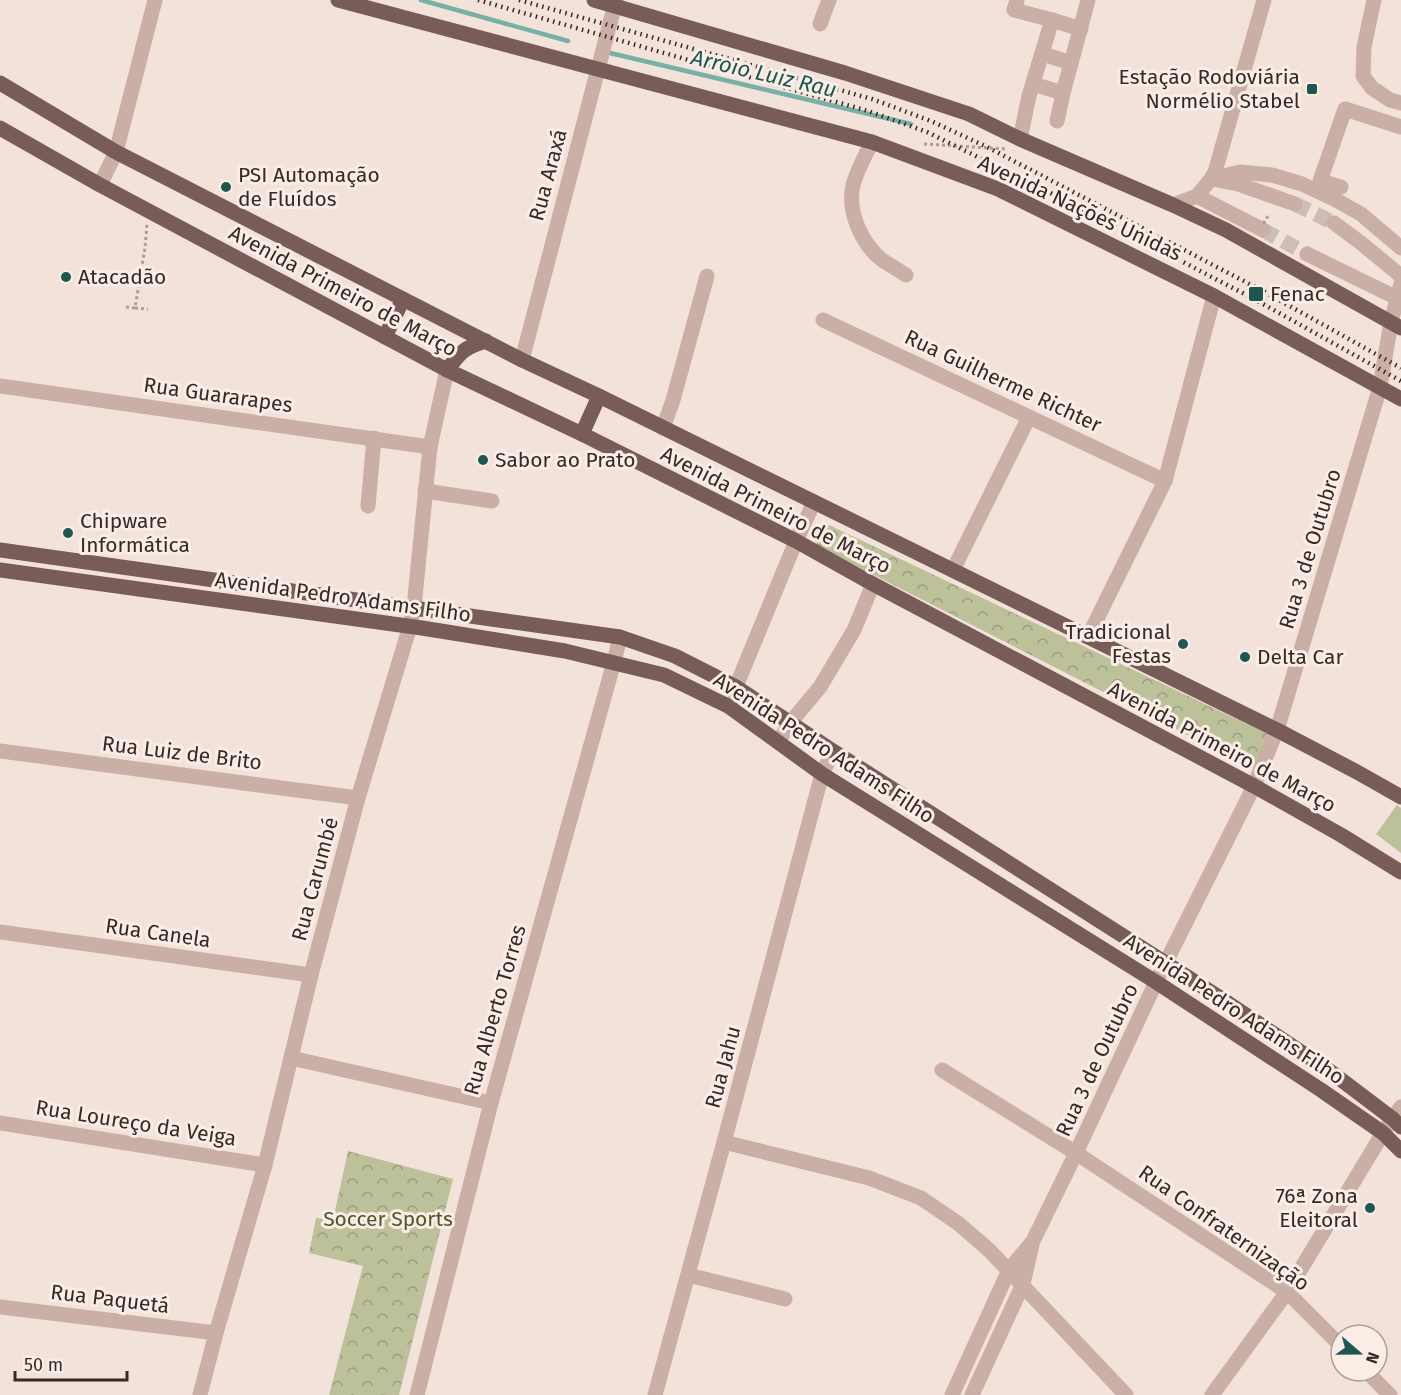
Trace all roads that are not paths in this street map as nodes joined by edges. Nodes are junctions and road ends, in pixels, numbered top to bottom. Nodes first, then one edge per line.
1 (155, 0) edge
2 (338, 0) edge
3 (594, 0) edge
4 (829, 0) edge
5 (1017, 0) edge
6 (1088, 0) edge
7 (1264, 0) edge
8 (1374, 0) edge
9 (615, 3) edge
10 (1052, 20) junction
11 (820, 24) dead end
12 (1081, 29) junction
13 (1042, 54) junction
14 (1071, 63) junction
15 (597, 69) junction
16 (0, 83) edge
17 (1033, 84) junction
18 (1063, 93) junction
19 (1401, 103) edge
20 (1057, 121) dead end
21 (1397, 125) edge
22 (0, 128) edge
23 (1020, 139) junction
24 (872, 142) junction
25 (116, 152) junction
26 (1211, 179) junction
27 (100, 185) junction
28 (1341, 187) dead end
29 (1197, 196) junction
30 (1295, 204) tunnel mouth
31 (1173, 205) junction
32 (1266, 223) tunnel mouth
33 (1334, 223) tunnel mouth
34 (1401, 248) edge
35 (1307, 254) tunnel mouth
36 (906, 275) dead end
37 (707, 276) dead end
38 (1401, 276) edge
39 (1399, 291) edge
40 (1214, 296) junction
41 (403, 299) junction
42 (823, 320) dead end
43 (1396, 325) edge
44 (385, 337) junction
45 (486, 341) junction
46 (522, 360) junction
47 (447, 370) junction
48 (0, 386) edge
49 (1380, 387) junction
50 (599, 396) junction
51 (1401, 399) edge
52 (1029, 417) junction
53 (663, 428) junction
54 (582, 434) junction
55 (374, 438) junction
56 (430, 447) junction
57 (1165, 481) junction
58 (425, 490) junction
59 (492, 501) dead end
60 (814, 502) junction
61 (368, 506) dead end
62 (796, 541) junction
63 (0, 550) edge
64 (0, 570) edge
65 (952, 570) junction
66 (873, 584) junction
67 (414, 607) junction
68 (410, 626) junction
69 (620, 637) junction
70 (1088, 637) junction
71 (614, 662) junction
72 (736, 687) junction
73 (728, 706) junction
74 (790, 723) junction
75 (1277, 730) junction
76 (778, 742) junction
77 (0, 751) edge
78 (832, 751) junction
79 (822, 774) junction
80 (1254, 786) junction
81 (358, 798) junction
82 (1401, 798) edge
83 (1401, 872) edge
84 (0, 932) edge
85 (1167, 963) junction
86 (310, 975) junction
87 (1156, 982) junction
88 (291, 1058) junction
89 (942, 1070) dead end
90 (491, 1103) junction
91 (1398, 1118) edge
92 (0, 1123) edge
93 (1383, 1133) junction
94 (724, 1143) junction
95 (1401, 1151) edge
96 (1076, 1153) junction
97 (265, 1165) junction
98 (1033, 1241) junction
99 (1009, 1270) junction
100 (688, 1275) junction
101 (1023, 1284) junction
102 (1287, 1292) junction
103 (785, 1299) dead end
104 (0, 1307) edge
105 (216, 1333) junction
106 (1329, 1334) edge
107 (1378, 1383) edge
108 (200, 1395) edge
109 (417, 1395) edge
110 (655, 1395) edge
111 (952, 1395) edge
112 (972, 1395) edge
113 (1126, 1395) edge
114 (1212, 1395) edge
115 (1390, 1395) edge

1 - 25 street
2 - 15 main road, Avenida Nações Unidas
3 - 9 main road, Avenida Nações Unidas
4 - 11 street
5 - 10 street
6 - 12 street
7 - 26 street
8 - 19 street
9 - 15 street, Rua Araxá
9 - 23 main road, Avenida Nações Unidas
10 - 12 street
10 - 13 street
12 - 14 street
13 - 14 street
13 - 17 street
14 - 18 street
15 - 24 main road, Avenida Nações Unidas
15 - 46 street, Rua Araxá
16 - 25 main road, Avenida Primeiro de Março
17 - 18 street
17 - 23 street
18 - 20 street
21 - 28 street
22 - 27 main road, Avenida Primeiro de Março
23 - 31 main road, Avenida Nações Unidas
24 - 36 street
24 - 40 main road, Avenida Nações Unidas
25 - 27 street
25 - 41 main road, Avenida Primeiro de Março
26 - 29 street
26 - 30 street
26 - 34 street
27 - 44 main road, Avenida Primeiro de Março
29 - 31 street
29 - 32 street
31 - 43 main road, Avenida Nações Unidas
33 - 38 street
35 - 39 street
37 - 53 street
39 - 43 street, Rua 3 de Outubro
40 - 49 main road, Avenida Nações Unidas
40 - 57 street
41 - 44 main road
41 - 45 main road, Avenida Primeiro de Março
42 - 52 street, Rua Guilherme Richter
43 - 49 street, Rua 3 de Outubro
44 - 47 main road, Avenida Primeiro de Março
45 - 46 main road, Avenida Primeiro de Março
45 - 47 main road
46 - 50 main road, Avenida Primeiro de Março
47 - 54 main road, Avenida Primeiro de Março
47 - 56 street, Rua Carumbé
48 - 55 street, Rua Guararapes
49 - 51 main road, Avenida Nações Unidas
49 - 75 street, Rua 3 de Outubro
50 - 53 main road, Avenida Primeiro de Março
50 - 54 main road
52 - 57 street, Rua Guilherme Richter
52 - 65 street
53 - 60 main road, Avenida Primeiro de Março
54 - 62 main road, Avenida Primeiro de Março
55 - 56 street, Rua Guararapes
55 - 61 street
56 - 58 street, Rua Carumbé
57 - 70 street
58 - 59 street
58 - 67 street, Rua Carumbé
60 - 62 street
60 - 65 main road, Avenida Primeiro de Março
62 - 66 main road, Avenida Primeiro de Março
62 - 72 street
63 - 67 main road, Avenida Pedro Adams Filho
64 - 68 main road, Avenida Pedro Adams Filho
65 - 70 main road, Avenida Primeiro de Março
66 - 74 street
66 - 80 main road, Avenida Primeiro de Março
67 - 68 street, Rua Carumbé
67 - 69 main road, Avenida Pedro Adams Filho
68 - 71 main road, Avenida Pedro Adams Filho
68 - 81 street, Rua Carumbé
69 - 71 street, Rua Alberto Torres
69 - 72 main road, Avenida Pedro Adams Filho
70 - 75 main road, Avenida Primeiro de Março
71 - 73 main road, Avenida Pedro Adams Filho
71 - 90 street, Rua Alberto Torres
72 - 73 street
72 - 74 main road, Avenida Pedro Adams Filho
73 - 76 main road, Avenida Pedro Adams Filho
74 - 76 street
74 - 78 main road, Avenida Pedro Adams Filho
75 - 80 street, Rua 3 de Outubro
75 - 82 main road, Avenida Primeiro de Março
76 - 79 main road, Avenida Pedro Adams Filho
77 - 81 street, Rua Luiz de Brito
78 - 79 street, Rua Jahu
78 - 85 main road, Avenida Pedro Adams Filho
79 - 87 main road, Avenida Pedro Adams Filho
79 - 94 street, Rua Jahu
80 - 83 main road, Avenida Primeiro de Março
80 - 85 street, Rua 3 de Outubro
81 - 86 street, Rua Carumbé
84 - 86 street, Rua Canela
85 - 87 street, Rua 3 de Outubro
85 - 91 main road, Avenida Pedro Adams Filho
86 - 88 street, Rua Carumbé
87 - 93 main road, Avenida Pedro Adams Filho
87 - 96 street, Rua 3 de Outubro
88 - 90 street
88 - 97 street, Rua Carumbé
89 - 96 street, Rua Confraternização
90 - 109 street, Rua Alberto Torres
91 - 93 street
92 - 97 street, Rua Loureço da Veiga
93 - 95 main road, Avenida Pedro Adams Filho
93 - 102 street
94 - 99 street
94 - 100 street, Rua Jahu
96 - 98 street, Rua 3 de Outubro
96 - 102 street, Rua Confraternização
97 - 105 street, Rua Carumbé
98 - 99 street, Rua 3 de Outubro
98 - 101 street, Rua 3 de Outubro
99 - 101 street
99 - 111 street, Rua 3 de Outubro
100 - 103 street
100 - 110 street, Rua Jahu
101 - 112 street, Rua 3 de Outubro
101 - 113 street
102 - 106 street, Rua Confraternização
102 - 114 street
104 - 105 street, Rua Paquetá
105 - 108 street, Rua Carumbé
107 - 115 street

